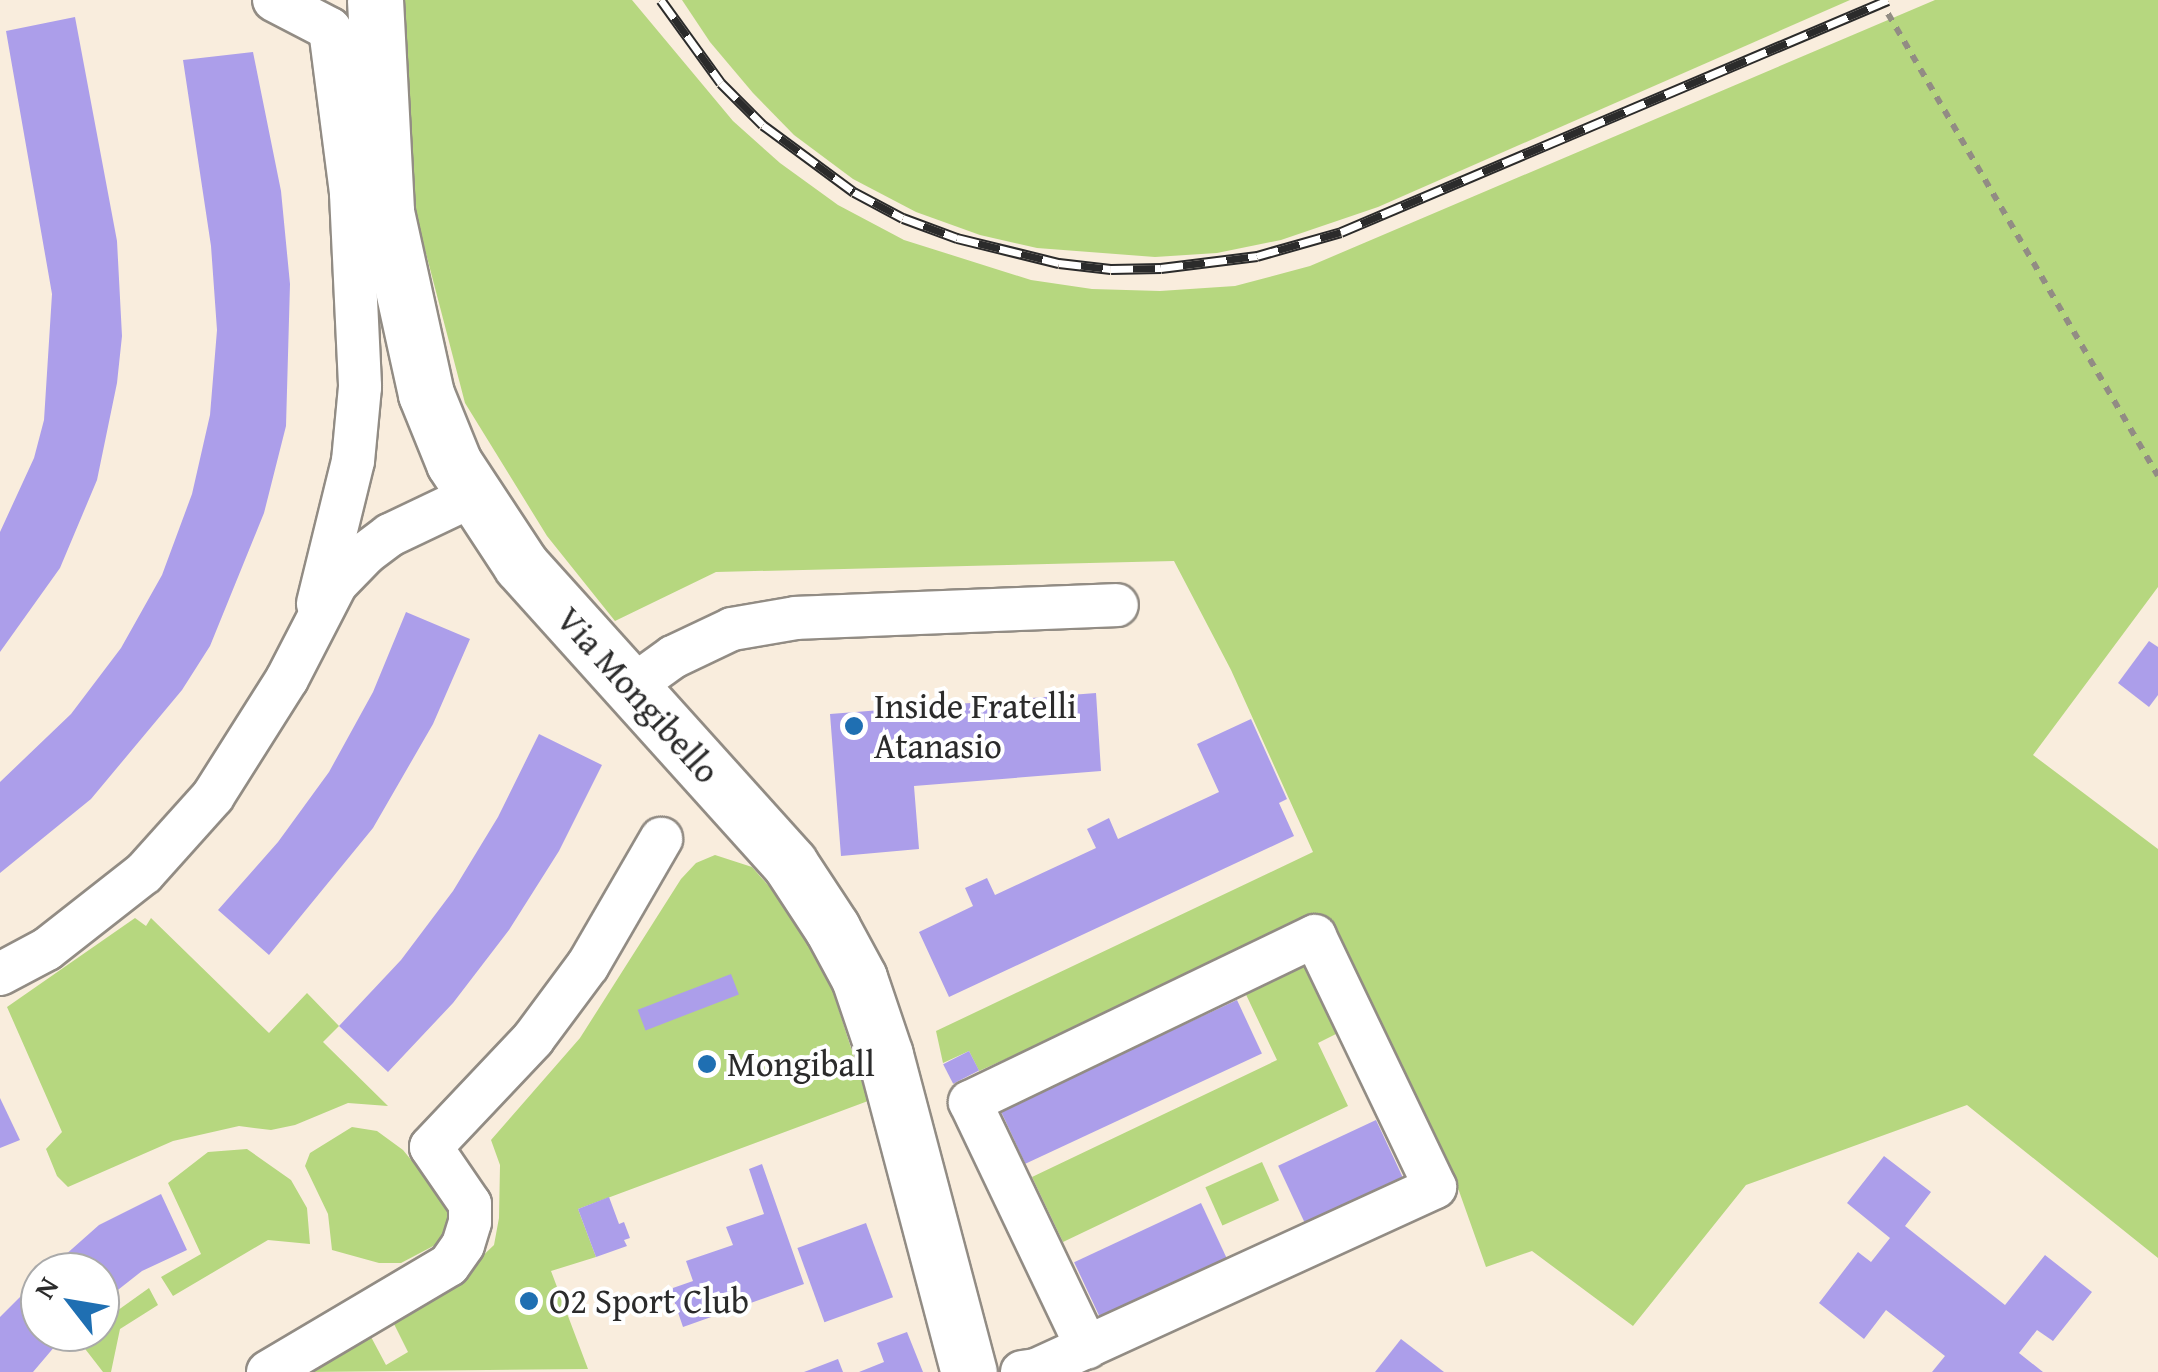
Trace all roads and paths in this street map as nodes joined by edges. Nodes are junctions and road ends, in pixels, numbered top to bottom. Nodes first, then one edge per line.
1 (274, 0) edge
2 (375, 0) edge
3 (1880, 0) edge
4 (2158, 476) edge
5 (474, 495) junction
6 (1116, 606) dead end
7 (314, 622) junction
8 (630, 688) junction
9 (661, 839) dead end
10 (0, 974) edge
11 (1087, 1347) junction
12 (268, 1372) edge
13 (969, 1372) edge
14 (1022, 1372) edge

1 - 7 street
2 - 5 street, Via Mongibello
3 - 4 path
5 - 7 street
5 - 8 street, Via Mongibello
6 - 8 street
7 - 10 street
8 - 13 street, Via Mongibello
9 - 12 street
11 - 11 street
11 - 14 street

